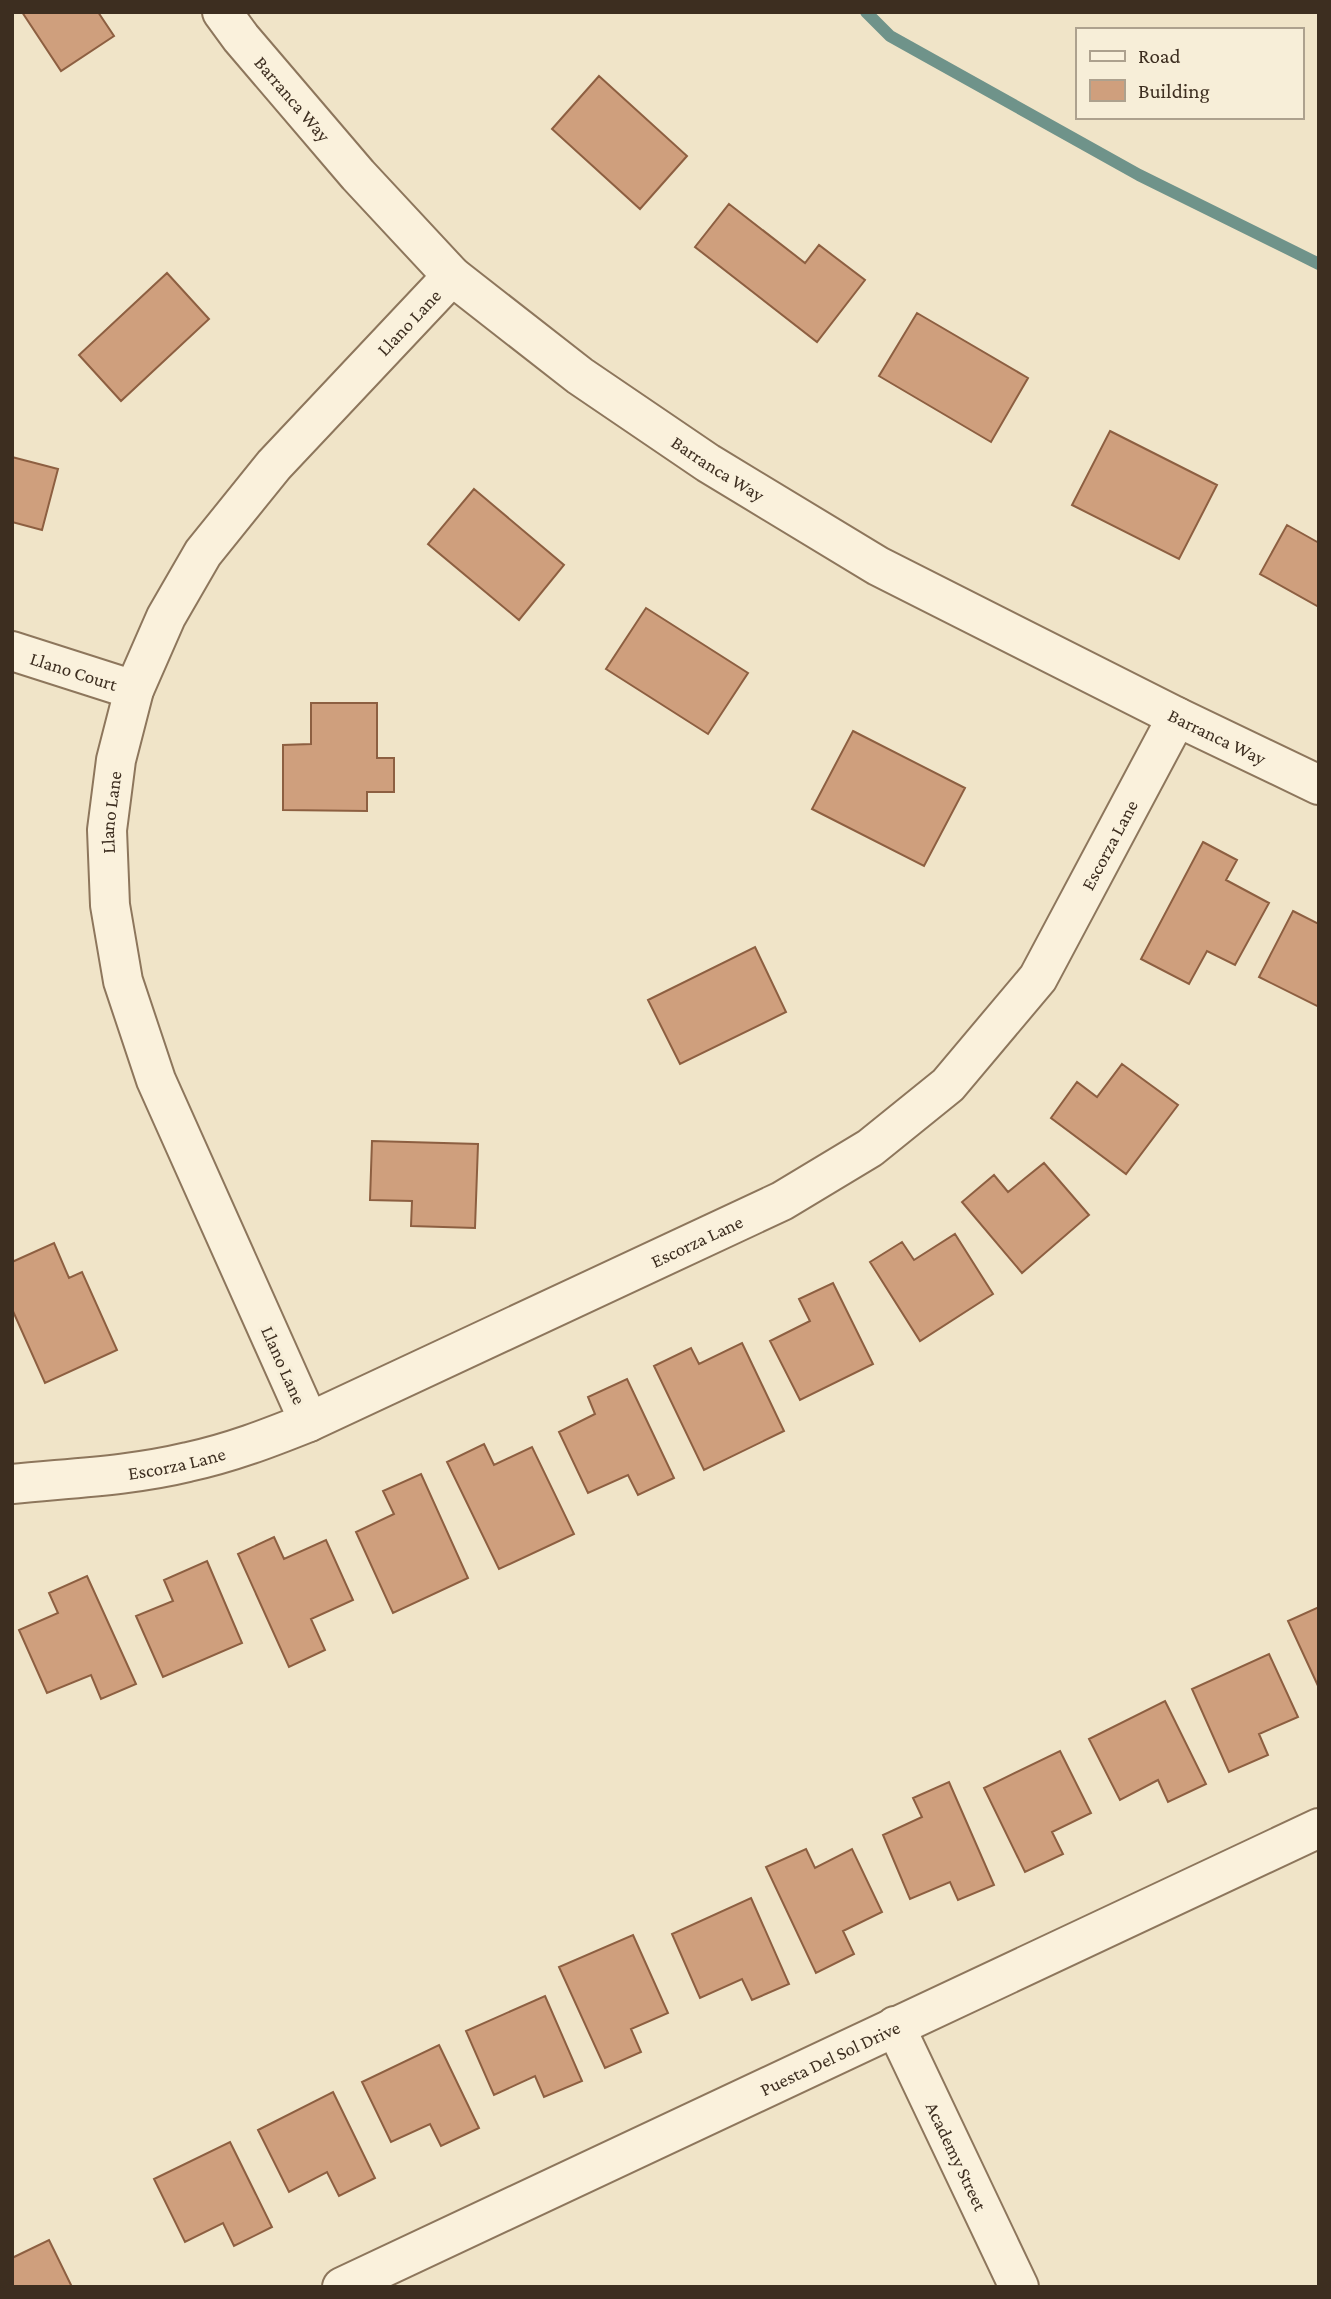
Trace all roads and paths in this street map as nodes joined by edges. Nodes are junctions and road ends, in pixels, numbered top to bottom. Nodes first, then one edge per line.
1 (222, 12) edge
2 (452, 276) junction
3 (12, 651) edge
4 (135, 690) junction
5 (1177, 717) junction
6 (1319, 785) edge
7 (309, 1422) junction
8 (12, 1484) edge
9 (1319, 1828) edge
10 (895, 2026) junction
11 (342, 2287) edge
12 (1020, 2287) edge

1 - 2 street, Barranca Way
2 - 4 street, Llano Lane
2 - 5 street, Barranca Way
3 - 4 street, Llano Court
4 - 7 street, Llano Lane
5 - 6 street, Barranca Way
5 - 7 street, Escorza Lane
7 - 8 street, Escorza Lane
9 - 10 street, Puesta Del Sol Drive
10 - 11 street, Puesta Del Sol Drive
10 - 12 street, Academy Street

